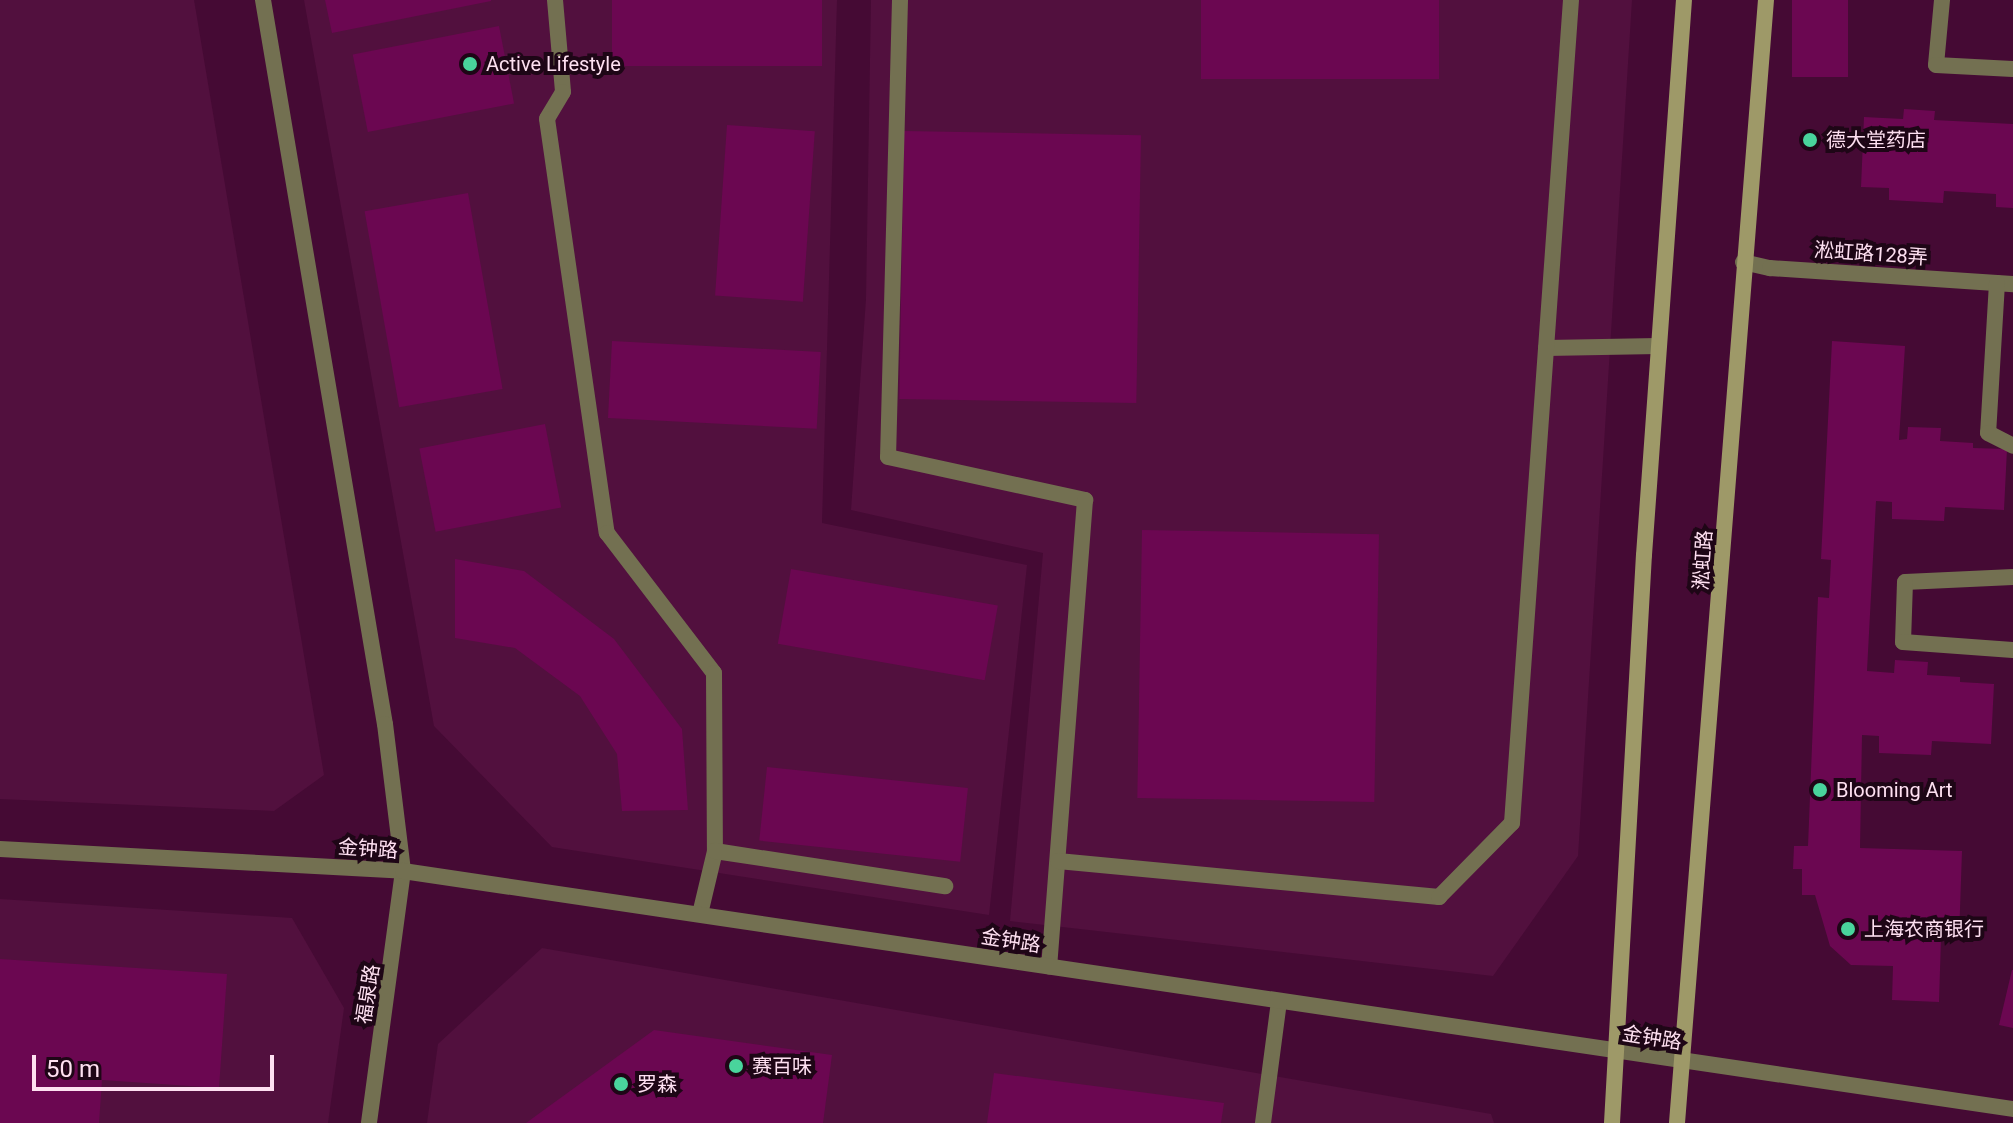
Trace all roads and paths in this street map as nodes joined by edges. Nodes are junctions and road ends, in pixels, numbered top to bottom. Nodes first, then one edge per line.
1 (263, 0) edge
2 (555, 0) edge
3 (900, 0) edge
4 (1571, 0) edge
5 (1684, 0) edge
6 (1766, 0) edge
7 (1942, 0) edge
8 (2013, 69) edge
9 (1743, 262) junction
10 (2005, 284) edge
11 (1658, 346) junction
12 (1546, 348) junction
13 (2013, 446) edge
14 (2013, 577) edge
15 (2013, 650) edge
16 (0, 849) edge
17 (715, 851) junction
18 (1058, 861) junction
19 (403, 871) junction
20 (945, 886) dead end
21 (700, 914) junction
22 (1049, 967) junction
23 (1279, 1002) junction
24 (1617, 1052) junction
25 (1683, 1063) junction
26 (2013, 1109) edge
27 (369, 1123) edge
28 (1263, 1123) edge
29 (1612, 1123) edge
30 (1677, 1123) edge

1 - 19 street, 福泉路
2 - 17 street
3 - 18 street
4 - 12 street
5 - 11 main road
6 - 9 main road, 淞虹路
7 - 8 street
9 - 10 street, 淞虹路128弄
9 - 25 main road, 淞虹路
10 - 13 street, 淞虹路128弄
11 - 12 street
11 - 24 main road
12 - 18 street
14 - 15 street
16 - 19 street, 金钟路
17 - 20 street
17 - 21 street
18 - 22 street
19 - 21 street, 金钟路
19 - 27 street, 福泉路
21 - 22 street, 金钟路
22 - 23 street, 金钟路
23 - 24 street, 金钟路
23 - 28 street
24 - 25 street, 金钟路
24 - 29 main road
25 - 26 street, 金钟路
25 - 30 main road, 淞虹路

